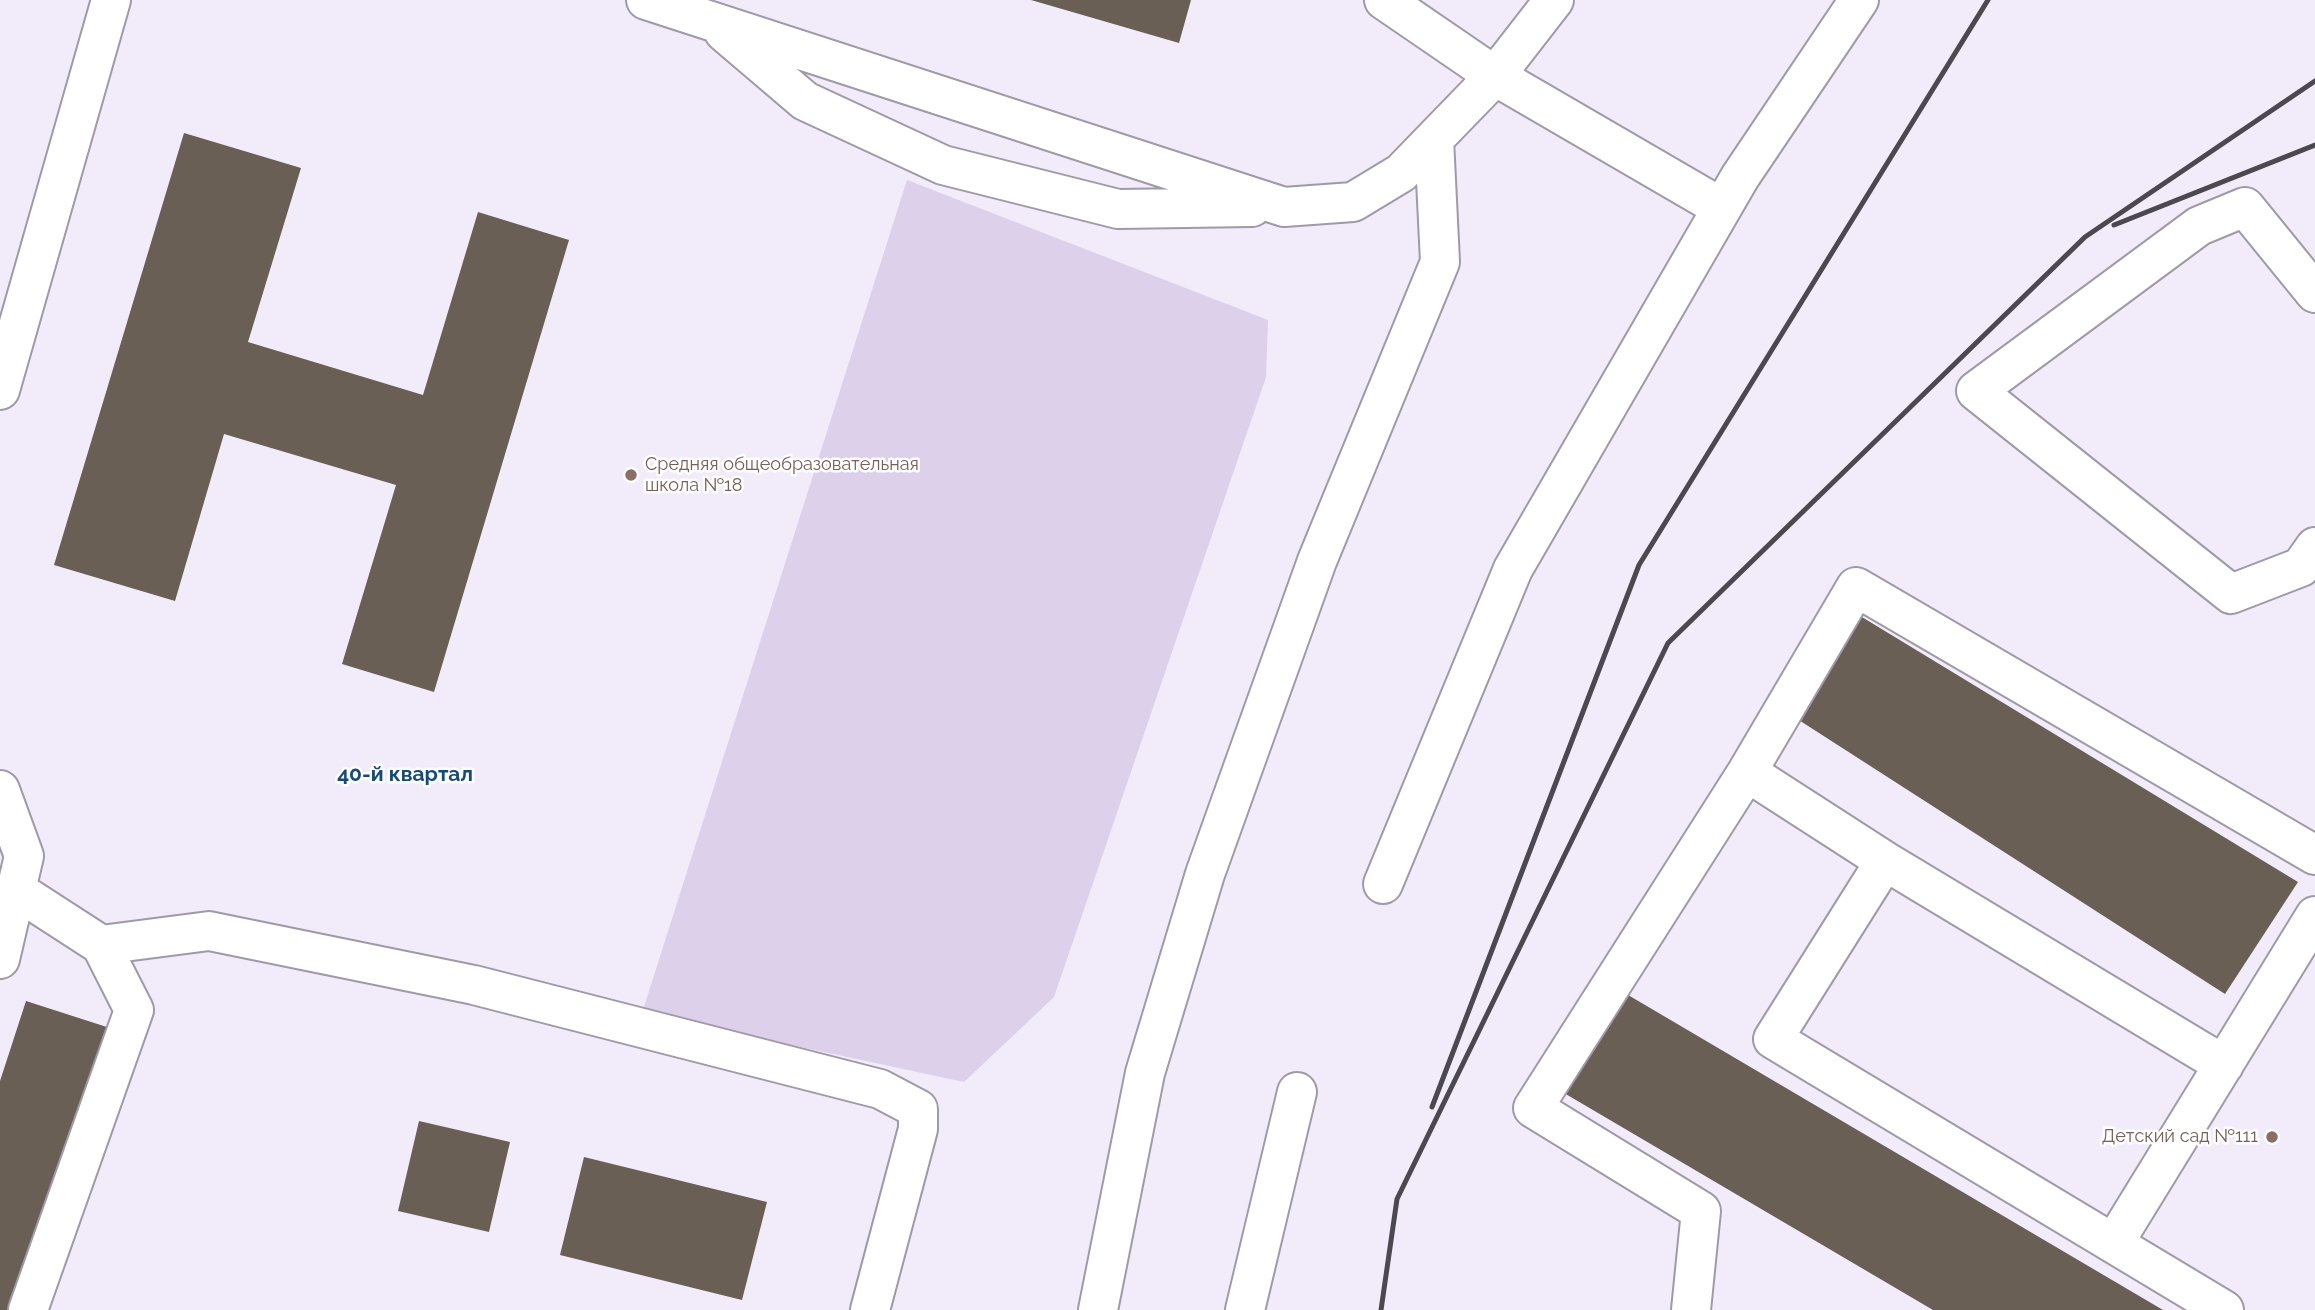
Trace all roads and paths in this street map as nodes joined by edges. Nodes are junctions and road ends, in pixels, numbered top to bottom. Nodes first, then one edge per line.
1 (111, 0) edge
2 (646, 0) edge
3 (1384, 0) edge
4 (1555, 0) edge
5 (1859, 0) edge
6 (709, 19) junction
7 (1495, 76) junction
8 (1434, 139) junction
9 (1284, 206) junction
10 (1722, 208) junction
11 (2315, 293) edge
12 (0, 390) edge
13 (2310, 564) edge
14 (1747, 772) junction
15 (0, 790) edge
16 (2315, 855) edge
17 (1885, 860) junction
18 (1383, 884) dead end
19 (16, 890) junction
20 (2315, 916) edge
21 (101, 945) junction
22 (0, 959) edge
23 (2224, 1065) junction
24 (1297, 1092) dead end
25 (2114, 1244) junction
26 (28, 1310) edge
27 (870, 1310) edge
28 (1098, 1310) edge
29 (1245, 1310) edge
30 (1691, 1310) edge
31 (2224, 1310) edge

1 - 12 lane
2 - 6 lane
3 - 7 lane
4 - 7 lane
5 - 10 lane
6 - 9 lane
6 - 9 lane
7 - 8 lane
7 - 10 lane
8 - 9 lane
8 - 28 lane
10 - 18 lane
11 - 13 lane
14 - 16 lane
14 - 17 lane
14 - 30 lane
15 - 19 lane
17 - 23 lane
17 - 25 lane
19 - 21 lane
19 - 22 lane
20 - 23 lane
21 - 26 lane
21 - 27 lane
23 - 25 lane
24 - 29 lane
25 - 31 lane

